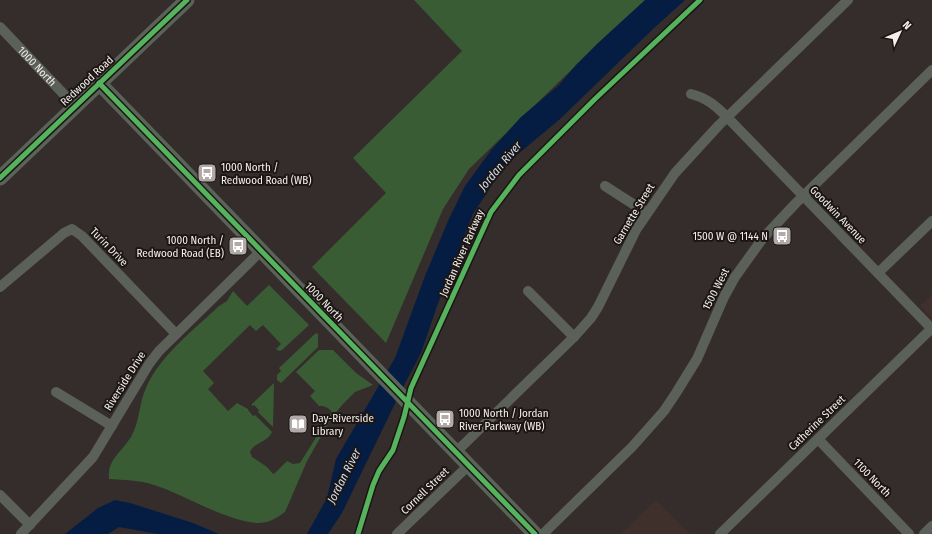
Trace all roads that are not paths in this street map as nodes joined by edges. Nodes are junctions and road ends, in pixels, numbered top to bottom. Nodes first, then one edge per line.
1 (187, 0) edge
2 (848, 0) edge
3 (0, 27) edge
4 (932, 70) edge
5 (99, 84) junction
6 (691, 94) dead end
7 (75, 106) junction
8 (727, 117) junction
9 (0, 178) edge
10 (605, 186) dead end
11 (803, 196) junction
12 (647, 213) junction
13 (932, 221) edge
14 (261, 251) junction
15 (878, 273) junction
16 (0, 287) edge
17 (528, 291) dead end
18 (932, 329) edge
19 (176, 334) junction
20 (574, 338) junction
21 (56, 392) dead end
22 (112, 426) junction
23 (818, 439) junction
24 (456, 452) junction
25 (469, 465) junction
26 (0, 495) edge
27 (30, 525) junction
28 (932, 526) edge
29 (21, 534) edge
30 (397, 534) edge
31 (535, 534) edge
32 (543, 534) edge
33 (720, 534) edge
34 (909, 534) edge
35 (924, 534) edge

1 - 5 street, Redwood Road
2 - 8 street, Garnette Street
3 - 7 street, 1000 North
4 - 11 street, 1500 West
5 - 7 street, Redwood Road
5 - 14 street, 1000 North
6 - 8 street, Goodwin Avenue
7 - 9 street, Redwood Road
8 - 11 street, Goodwin Avenue
8 - 12 street, Garnette Street
10 - 12 street
11 - 15 street, Goodwin Avenue
11 - 32 street, 1500 West
12 - 20 street, Garnette Street
13 - 15 street
14 - 19 street, Riverside Drive
14 - 24 street, 1000 North
15 - 18 street, Goodwin Avenue
16 - 19 street, Turin Drive
17 - 20 street
18 - 23 street, Catherine Street
19 - 22 street, Riverside Drive
20 - 24 street, Garnette Street
21 - 22 street
22 - 27 street, Riverside Drive
23 - 33 street, Catherine Street
23 - 34 street, 1100 North
24 - 25 street, 1000 North
25 - 30 street, Cornell Street
25 - 31 street, 1000 North
26 - 27 street
27 - 29 street, Riverside Drive
28 - 35 street

